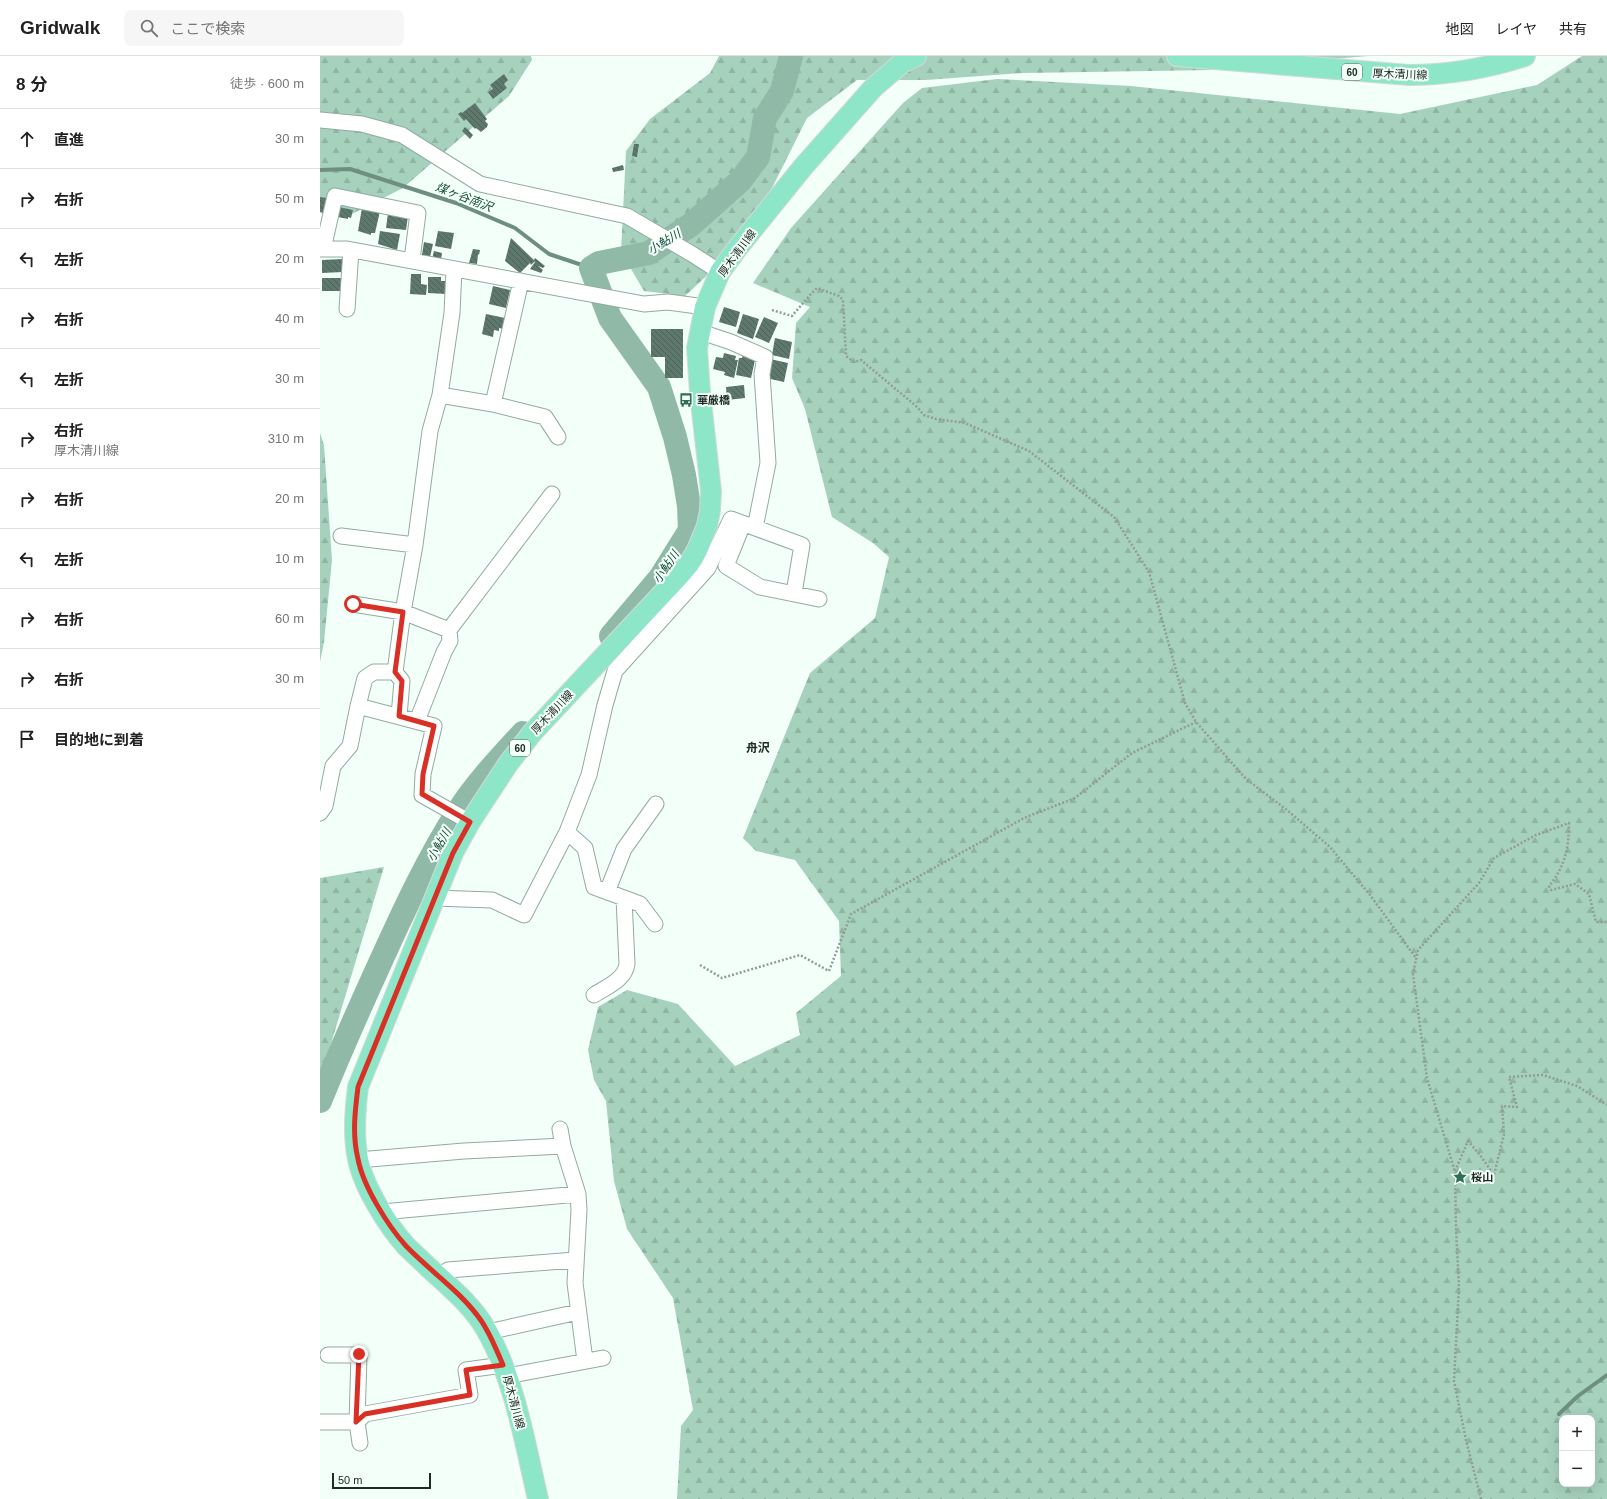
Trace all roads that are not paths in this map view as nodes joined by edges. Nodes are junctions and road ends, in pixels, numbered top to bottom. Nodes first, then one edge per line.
1 (916, 56) edge
2 (1177, 56) edge
3 (1525, 56) edge
4 (320, 120) edge
5 (321, 249) edge
6 (351, 250) junction
7 (412, 260) junction
8 (454, 268) junction
9 (720, 272) junction
10 (528, 283) junction
11 (706, 308) junction
12 (347, 309) dead end
13 (701, 332) junction
14 (440, 395) junction
15 (493, 404) junction
16 (558, 437) dead end
17 (552, 494) dead end
18 (749, 526) junction
19 (341, 536) dead end
20 (415, 545) junction
21 (684, 584) junction
22 (794, 593) junction
23 (819, 599) dead end
24 (353, 604) dead end
25 (403, 612) junction
26 (449, 630) junction
27 (395, 672) junction
28 (358, 706) junction
29 (399, 716) junction
30 (417, 721) junction
31 (656, 804) dead end
32 (320, 813) edge
33 (465, 820) junction
34 (567, 832) junction
35 (607, 892) junction
36 (434, 898) junction
37 (624, 898) junction
38 (655, 924) dead end
39 (594, 995) dead end
40 (560, 1129) dead end
41 (563, 1146) junction
42 (358, 1160) junction
43 (578, 1194) junction
44 (382, 1212) junction
45 (575, 1260) junction
46 (439, 1277) junction
47 (578, 1312) junction
48 (488, 1332) junction
49 (328, 1355) dead end
50 (603, 1358) dead end
51 (585, 1361) junction
52 (505, 1370) junction
53 (320, 1422) edge
54 (356, 1422) junction
55 (360, 1443) dead end
56 (538, 1499) edge

1 - 9 main road, 厚木清川線 / 60
2 - 3 main road, 厚木清川線 / 60
4 - 9 street
5 - 6 street
5 - 7 street
6 - 7 street
6 - 12 street
7 - 8 street
8 - 10 street
8 - 14 street
9 - 11 main road, 厚木清川線 / 60
10 - 11 street
10 - 15 street
11 - 13 main road, 厚木清川線 / 60
13 - 18 street
13 - 21 main road, 厚木清川線 / 60
14 - 15 street
14 - 20 street
15 - 16 street
17 - 26 street
18 - 21 street
18 - 22 street
18 - 22 street
19 - 20 street
20 - 25 street
21 - 33 main road, 厚木清川線 / 60
21 - 34 street
22 - 23 street
24 - 25 street
25 - 26 street
25 - 27 street
26 - 30 street
27 - 28 street
27 - 29 street
28 - 29 street
28 - 32 street
29 - 30 street
30 - 33 street
31 - 35 street
33 - 36 main road, 厚木清川線 / 60
34 - 35 street
34 - 36 street
35 - 37 street
36 - 42 main road, 厚木清川線 / 60
37 - 38 street
37 - 39 street
40 - 41 street
41 - 42 street
41 - 43 street
42 - 44 main road, 厚木清川線 / 60
43 - 44 street
43 - 45 street
44 - 46 main road, 厚木清川線 / 60
45 - 46 street
45 - 47 street
46 - 48 main road, 厚木清川線 / 60
47 - 48 street
47 - 51 street
48 - 52 main road, 厚木清川線 / 60
49 - 54 street
50 - 51 street
51 - 52 street
52 - 54 street
52 - 56 main road, 厚木清川線 / 60
53 - 54 street
54 - 55 street

